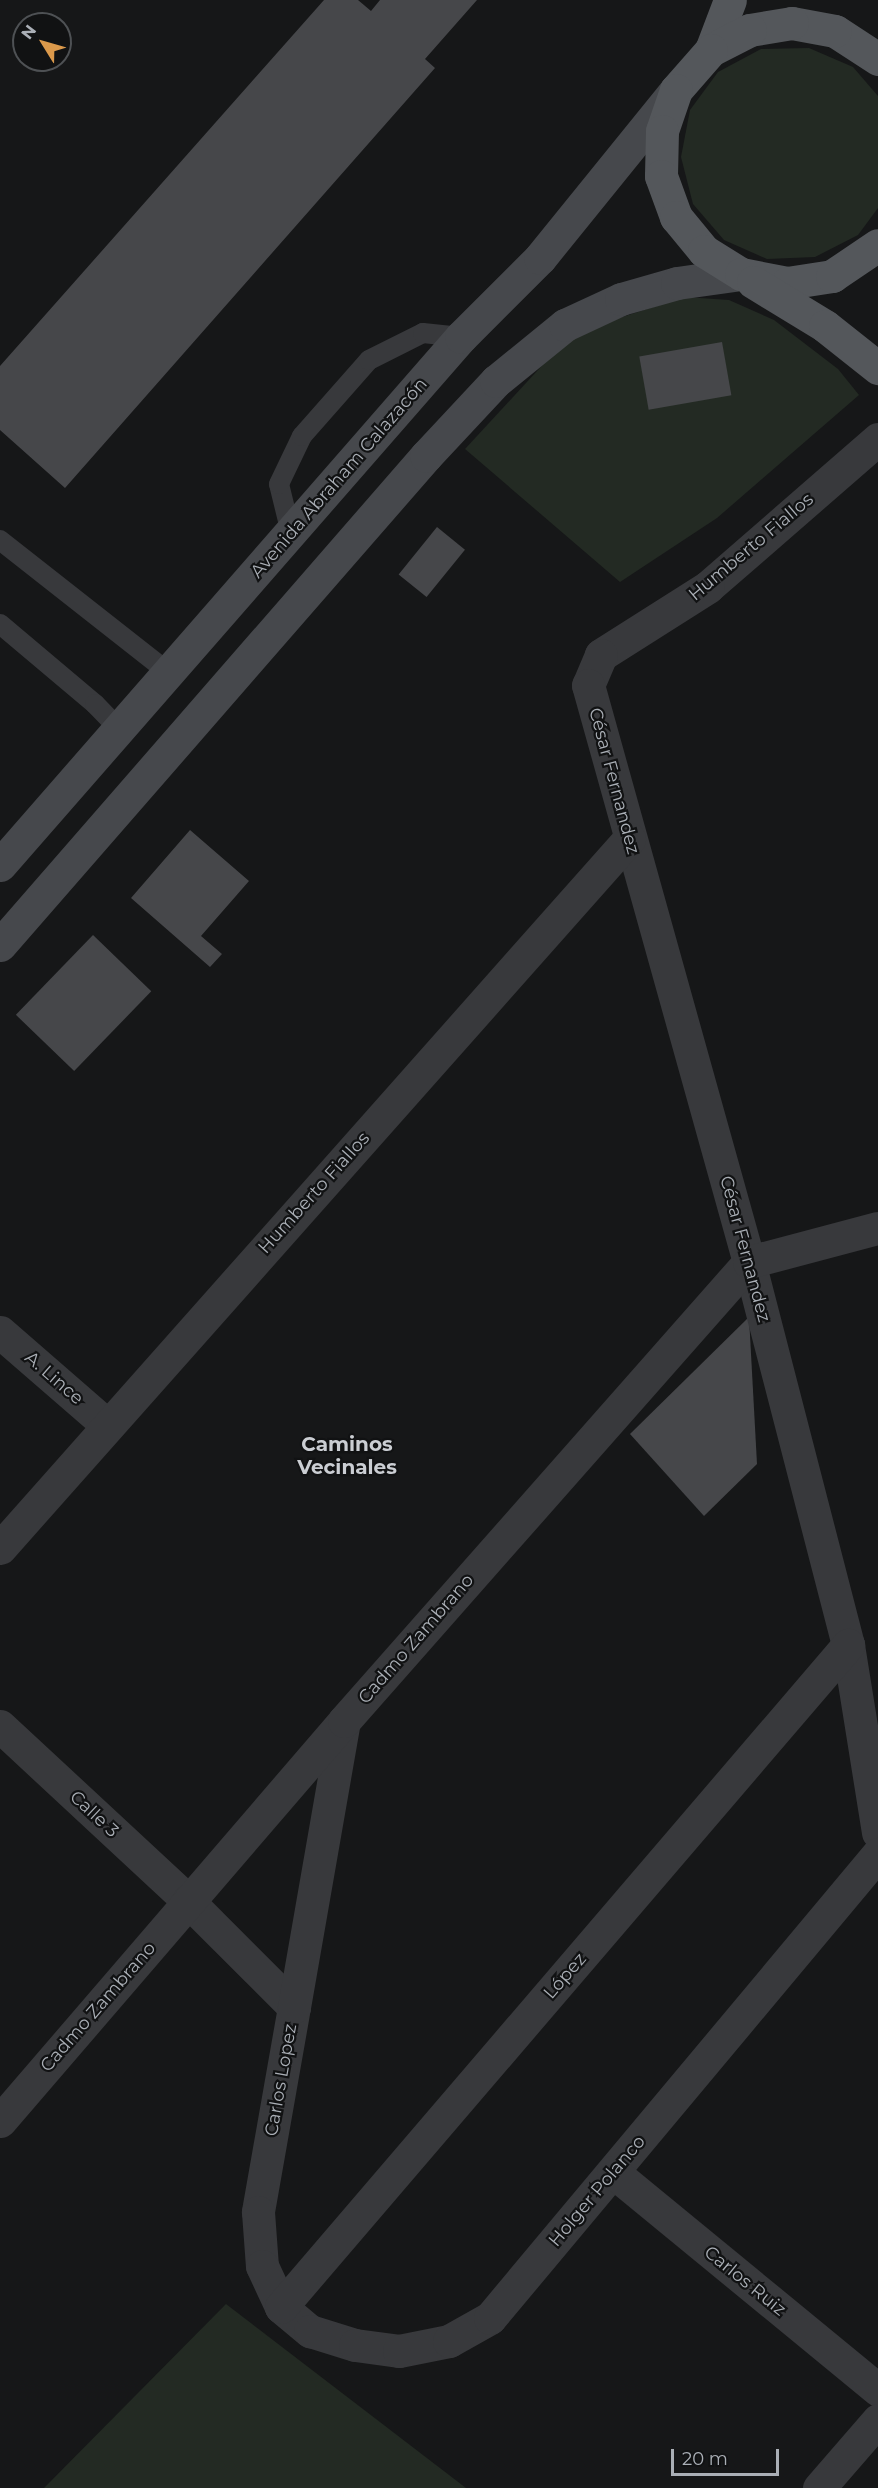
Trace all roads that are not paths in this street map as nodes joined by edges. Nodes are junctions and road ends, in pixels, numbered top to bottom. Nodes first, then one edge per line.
1 (730, 0) edge
2 (711, 50) junction
3 (878, 59) edge
4 (676, 90) junction
5 (878, 246) edge
6 (741, 274) junction
7 (461, 337) junction
8 (878, 368) edge
9 (878, 439) edge
10 (291, 533) junction
11 (0, 540) edge
12 (0, 624) edge
13 (593, 672) joint
14 (170, 674) junction
15 (120, 730) junction
16 (629, 839) junction
17 (0, 865) edge
18 (0, 945) edge
19 (878, 1228) edge
20 (749, 1262) junction
21 (0, 1332) edge
22 (107, 1425) junction
23 (0, 1548) edge
24 (848, 1645) junction
25 (344, 1721) junction
26 (0, 1726) edge
27 (878, 1833) edge
28 (878, 1854) edge
29 (188, 1901) junction
30 (294, 2007) junction
31 (0, 2121) edge
32 (613, 2172) junction
33 (262, 2266) joint
34 (281, 2307) junction
35 (878, 2390) edge
36 (878, 2420) edge
37 (819, 2488) edge

1 - 2 main road
2 - 3 main road
2 - 4 main road
4 - 6 main road
4 - 7 main road, Avenida Abraham Calazacón
5 - 6 main road
6 - 8 main road
6 - 18 main road
7 - 10 main road, Avenida Abraham Calazacón
7 - 10 lane
9 - 13 street, Humberto Fiallos
10 - 14 main road, Avenida Abraham Calazacón
11 - 14 lane
12 - 15 lane
13 - 16 street, César Fernandez
14 - 15 main road, Avenida Abraham Calazacón
15 - 17 main road, Avenida Abraham Calazacón
16 - 20 street, César Fernandez
16 - 22 street, Humberto Fiallos
19 - 20 street
20 - 24 street, César Fernandez
20 - 25 street, Cadmo Zambrano
21 - 22 street, A. Lince
22 - 23 street, Humberto Fiallos
24 - 27 street, César Fernandez
24 - 34 street, López
25 - 29 street, Cadmo Zambrano
25 - 30 street
26 - 29 street, Calle 3
28 - 32 street, Holger Polanco
29 - 30 street, Carlos Lopez
29 - 31 street, Cadmo Zambrano
30 - 33 street, Carlos Lopez
32 - 34 street, Holger Polanco
32 - 35 street, Carlos Ruiz
33 - 34 street, Holger Polanco
36 - 37 street

